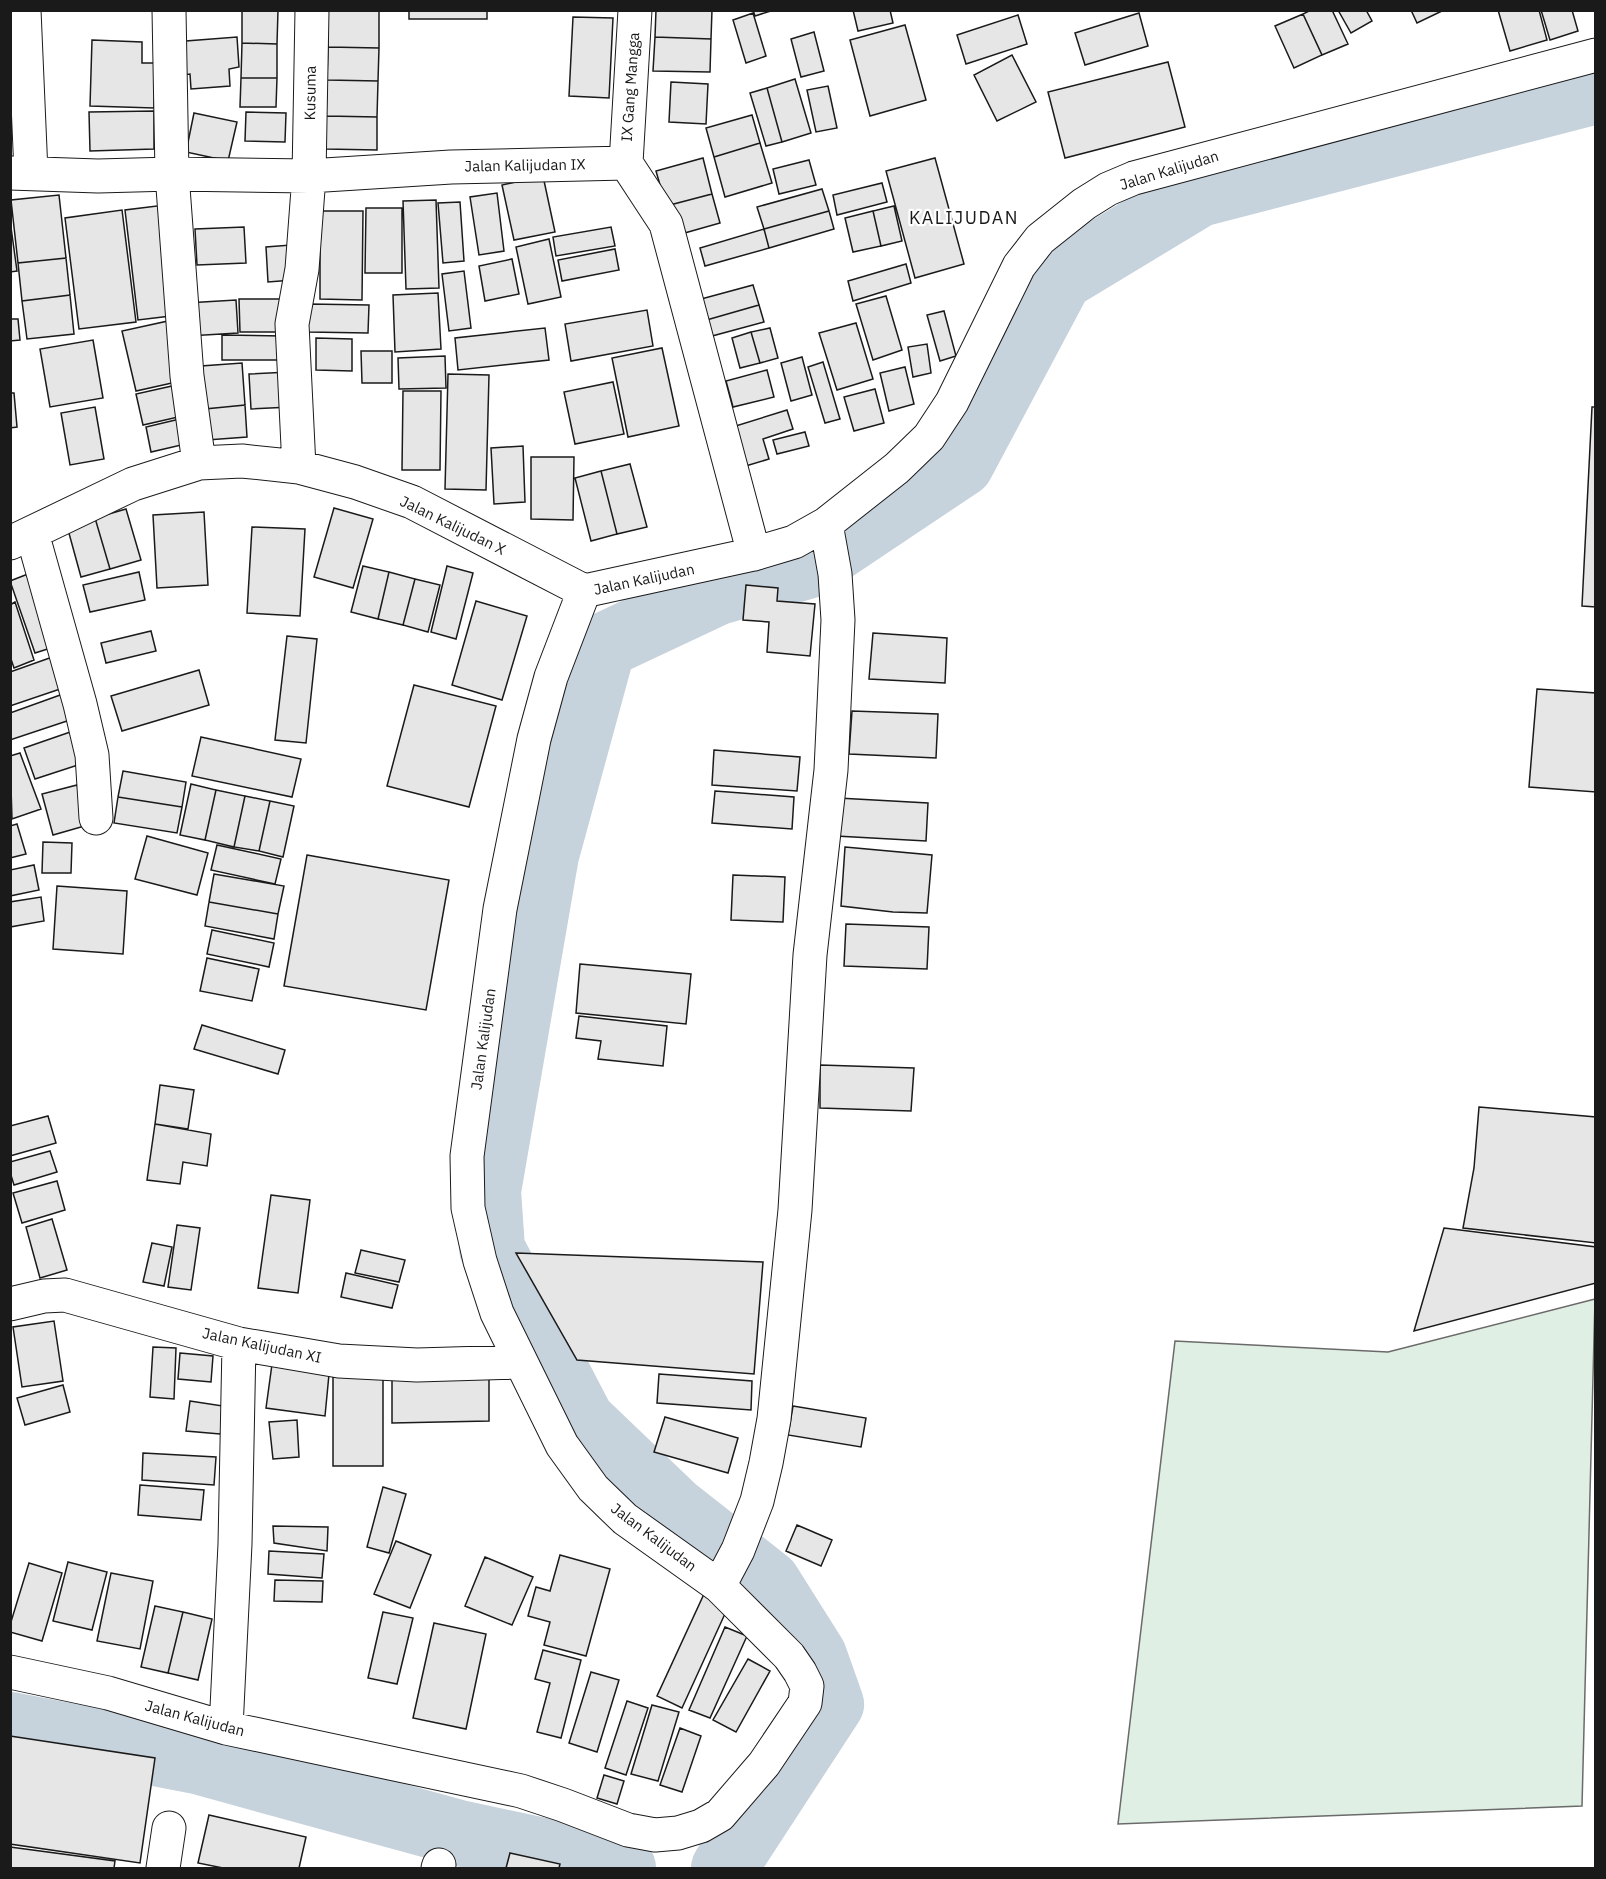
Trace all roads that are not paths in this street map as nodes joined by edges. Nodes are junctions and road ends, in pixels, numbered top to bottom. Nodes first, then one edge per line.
1 (24, 10) edge
2 (169, 10) edge
3 (312, 10) edge
4 (635, 10) edge
5 (1596, 55) edge
6 (626, 163) junction
7 (21, 173) edge
8 (172, 174) junction
9 (309, 176) junction
10 (199, 463) junction
11 (299, 467) junction
12 (21, 538) edge
13 (830, 547) junction
14 (754, 554) junction
15 (584, 591) junction
16 (96, 818) dead end
17 (10, 1304) edge
18 (239, 1344) junction
19 (520, 1362) junction
20 (727, 1570) junction
21 (10, 1672) edge
22 (226, 1728) junction
23 (169, 1828) dead end
24 (163, 1869) edge

1 - 7 street
2 - 8 street
3 - 9 street, Kusuma
4 - 6 street, IX Gang Mangga
5 - 13 street, Jalan Kalijudan
6 - 9 street, Jalan Kalijudan IX
6 - 14 street
7 - 8 street, Jalan Kalijudan IX
8 - 9 street, Jalan Kalijudan IX
8 - 10 street
9 - 11 street, Kusuma
10 - 11 street, Jalan Kalijudan X
10 - 12 street, Jalan Kalijudan X
11 - 15 street, Jalan Kalijudan X
12 - 16 street
13 - 14 street, Jalan Kalijudan
13 - 20 street
14 - 15 street, Jalan Kalijudan
15 - 19 street, Jalan Kalijudan
17 - 18 street, Jalan Kalijudan XI
18 - 19 street, Jalan Kalijudan XI
18 - 22 street
19 - 20 street, Jalan Kalijudan
20 - 22 street, Jalan Kalijudan
21 - 22 street, Jalan Kalijudan
23 - 24 street

